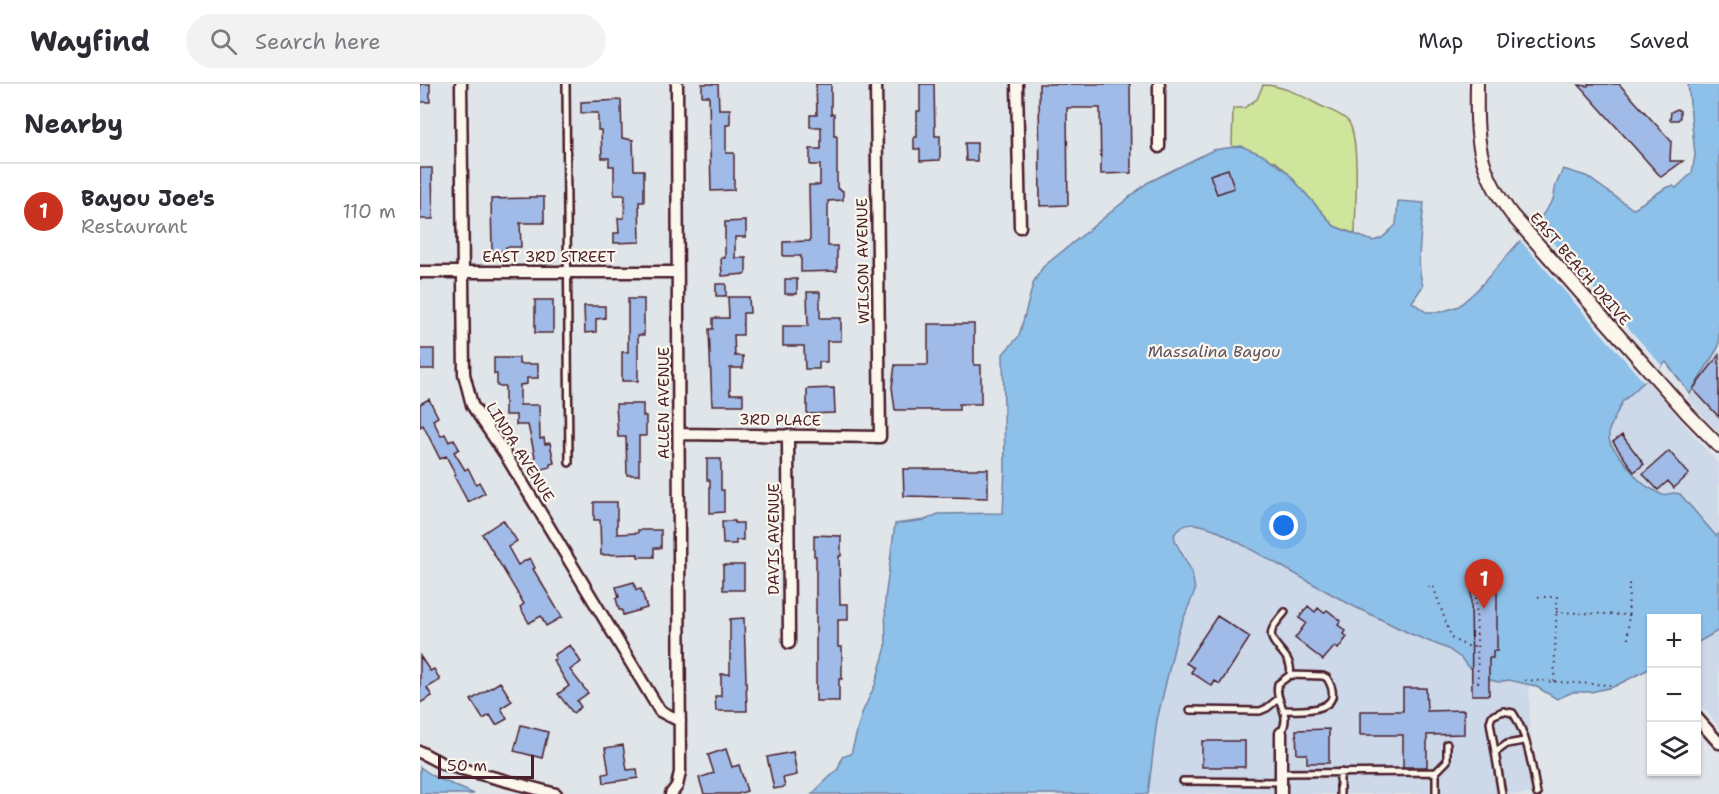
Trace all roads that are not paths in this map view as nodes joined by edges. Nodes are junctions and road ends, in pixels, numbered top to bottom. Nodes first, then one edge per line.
1 (461, 84) edge
2 (566, 84) edge
3 (677, 84) edge
4 (876, 84) edge
5 (1017, 84) edge
6 (1159, 84) edge
7 (1477, 84) edge
8 (1159, 147) dead end
9 (1020, 227) dead end
10 (420, 272) edge
11 (463, 272) junction
12 (568, 272) junction
13 (678, 272) junction
14 (679, 434) junction
15 (788, 435) junction
16 (880, 437) joint
17 (1719, 446) edge
18 (568, 463) dead end
19 (1285, 612) dead end
20 (789, 643) dead end
21 (1290, 675) junction
22 (1278, 699) junction
23 (1190, 710) dead end
24 (1285, 710) junction
25 (680, 721) junction
26 (1700, 722) edge
27 (1281, 733) joint
28 (1524, 741) junction
29 (1719, 743) edge
30 (1447, 744) dead end
31 (420, 752) edge
32 (1496, 752) junction
33 (1340, 772) junction
34 (1436, 772) junction
35 (1281, 778) junction
36 (1183, 781) dead end
37 (556, 794) edge
38 (671, 794) edge
39 (1281, 794) edge
40 (1340, 794) edge
41 (1436, 794) edge
42 (1502, 794) edge
43 (1537, 794) edge

1 - 11 street, LINDA AVENUE
2 - 12 lane
3 - 13 street, ALLEN AVENUE
4 - 16 street, WILSON AVENUE
5 - 9 street
6 - 8 street
7 - 17 street, EAST BEACH DRIVE
10 - 11 street, EAST 3RD STREET
11 - 12 street, EAST 3RD STREET
11 - 25 street, LINDA AVENUE
12 - 13 street, EAST 3RD STREET
12 - 18 lane
13 - 14 street, ALLEN AVENUE
14 - 15 street, 3RD PLACE
14 - 25 street, ALLEN AVENUE
15 - 16 street, 3RD PLACE
15 - 20 street, DAVIS AVENUE
19 - 21 lane
21 - 22 lane
21 - 24 lane
22 - 23 lane
22 - 24 lane
24 - 27 lane
25 - 38 street, ALLEN AVENUE
26 - 29 street
27 - 35 street
28 - 32 lane
28 - 32 lane
28 - 43 lane
30 - 34 lane
31 - 37 street
32 - 42 lane
33 - 34 lane
33 - 35 lane
33 - 40 lane
34 - 41 lane
35 - 36 lane
35 - 39 street

